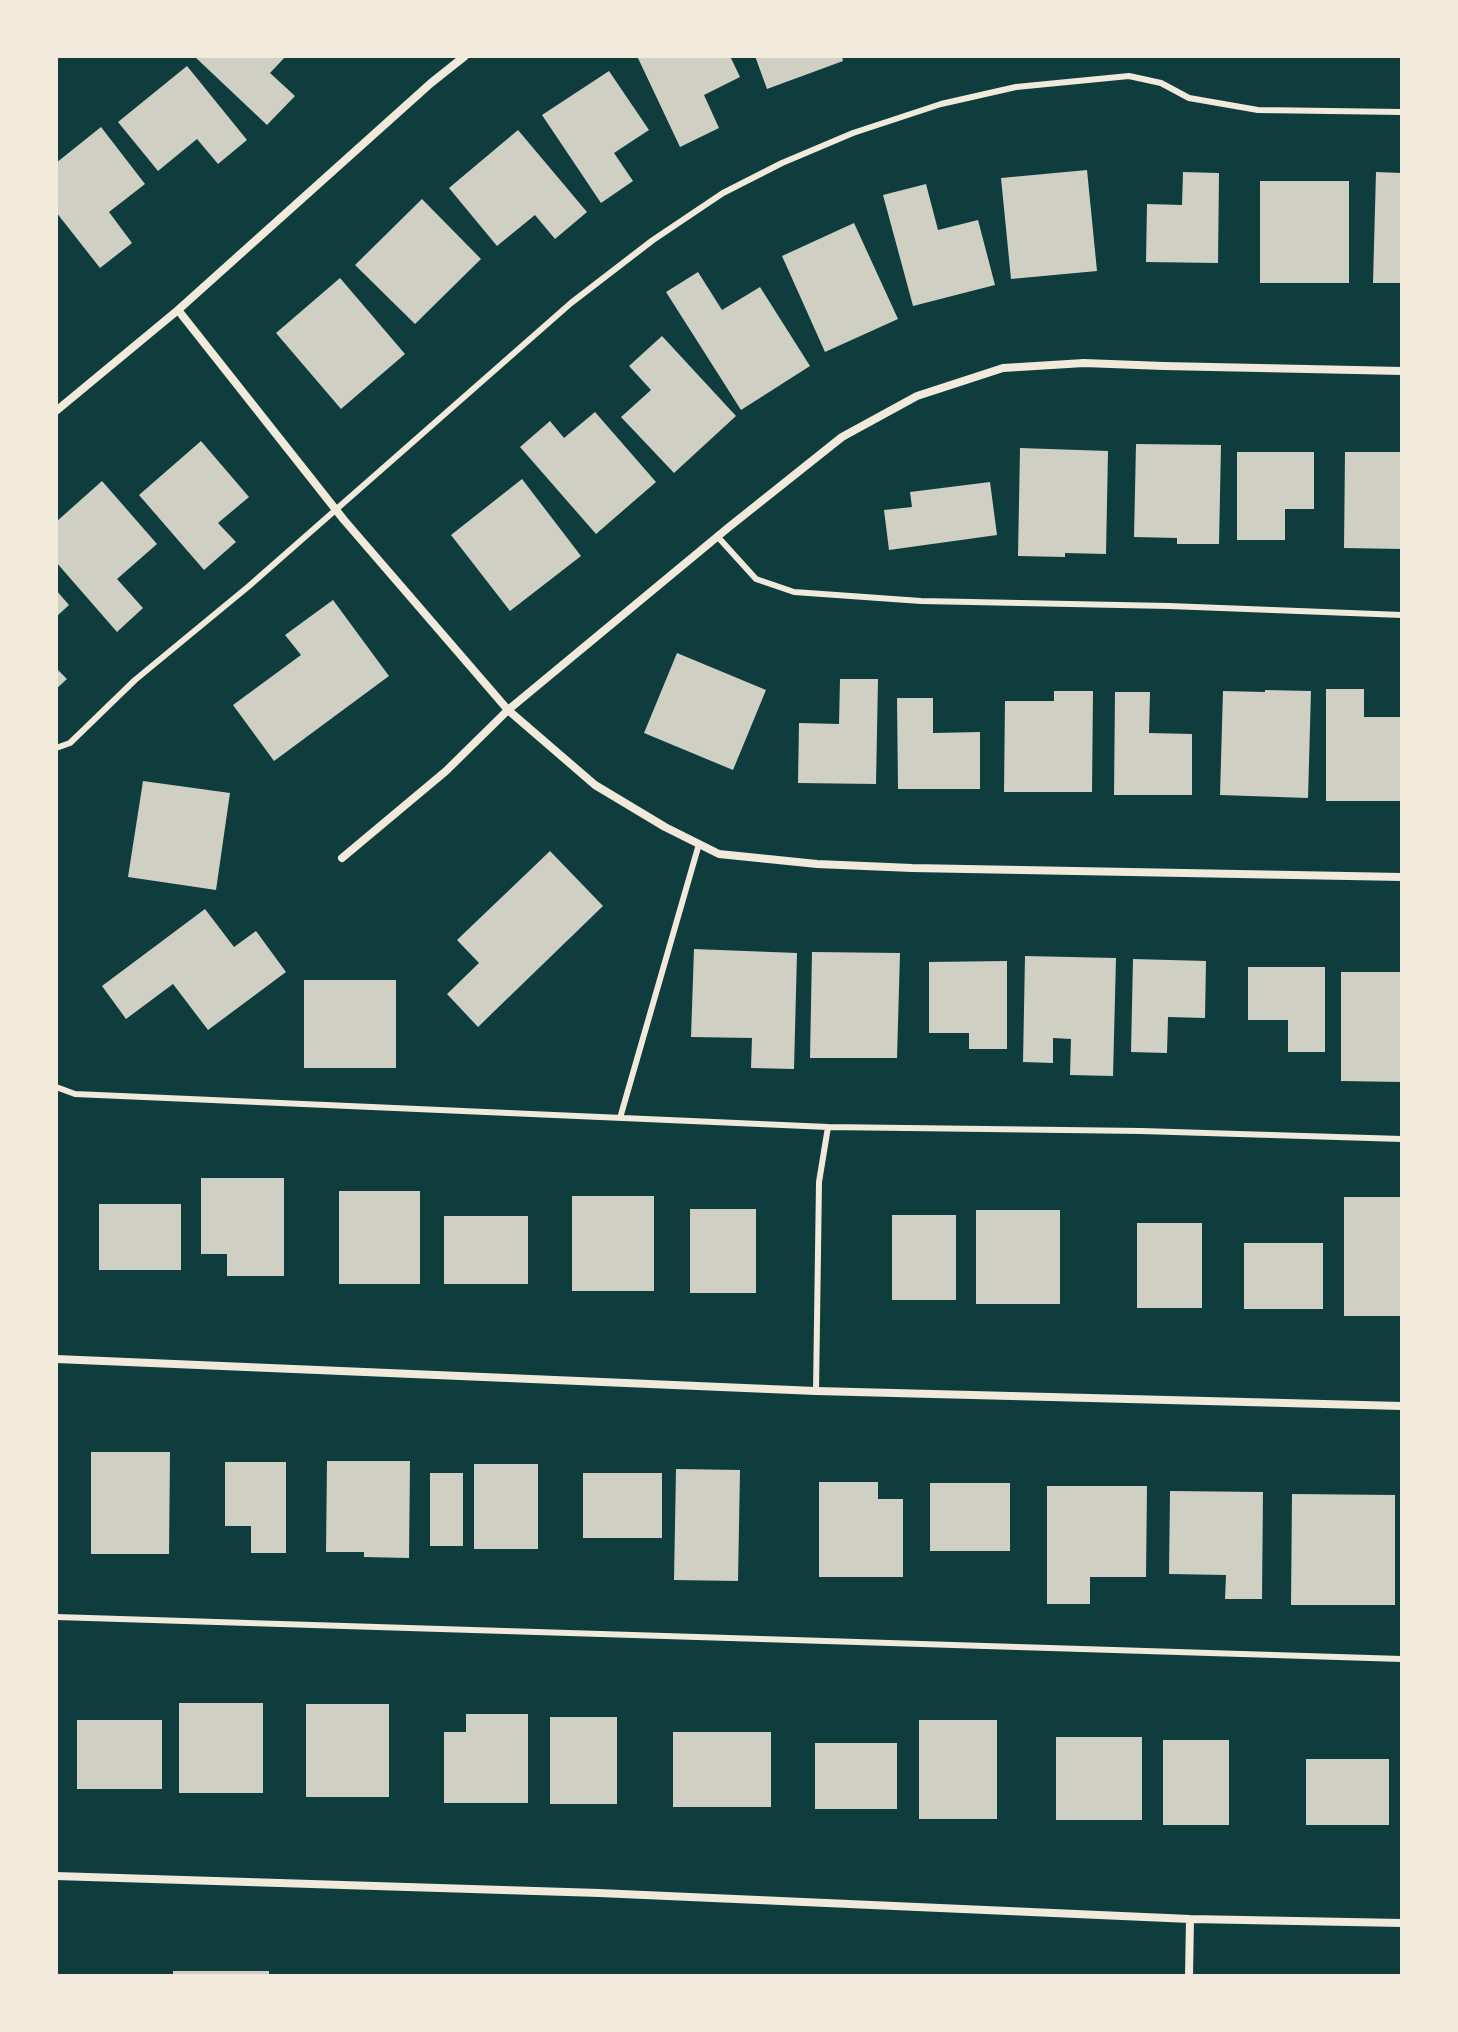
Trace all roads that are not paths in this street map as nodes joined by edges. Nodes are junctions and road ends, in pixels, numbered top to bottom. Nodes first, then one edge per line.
1 (465, 56) edge
2 (1402, 112) edge
3 (178, 310) junction
4 (1402, 371) edge
5 (56, 411) edge
6 (335, 510) junction
7 (717, 536) junction
8 (1402, 615) edge
9 (508, 710) junction
10 (56, 748) edge
11 (699, 844) junction
12 (342, 858) dead end
13 (1402, 877) edge
14 (56, 1087) edge
15 (620, 1118) junction
16 (828, 1127) junction
17 (1402, 1139) edge
18 (56, 1359) edge
19 (816, 1391) junction
20 (1402, 1406) edge
21 (56, 1617) edge
22 (1402, 1659) edge
23 (56, 1876) edge
24 (1190, 1919) junction
25 (1402, 1923) edge
26 (1189, 1976) edge

1 - 3 street
2 - 6 lane
3 - 5 street
3 - 6 street
4 - 7 street
6 - 9 street
6 - 10 lane
7 - 8 lane
7 - 9 street
9 - 11 street
9 - 12 street
11 - 13 street
11 - 15 lane
14 - 15 lane
15 - 16 lane
16 - 17 lane
16 - 19 lane
18 - 19 street
19 - 20 street
21 - 22 lane
23 - 24 street
24 - 25 street
24 - 26 street

